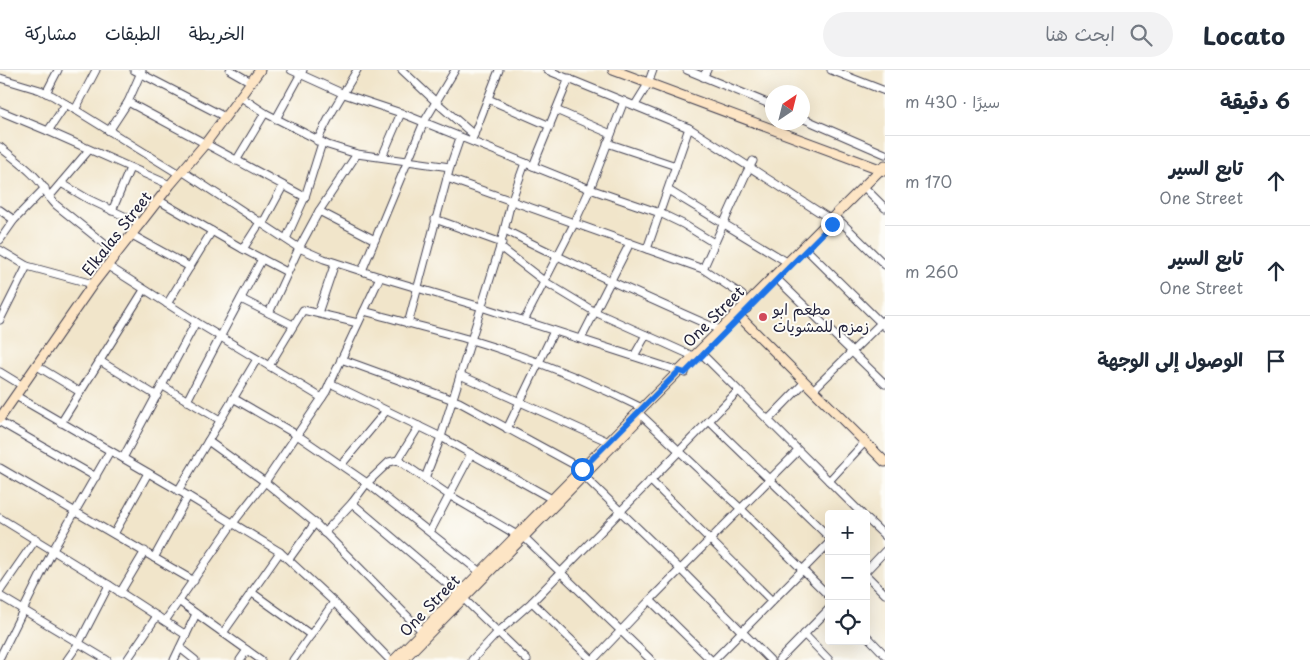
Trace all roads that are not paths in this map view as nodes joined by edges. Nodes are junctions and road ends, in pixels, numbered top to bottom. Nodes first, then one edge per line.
1 (1, 70) edge
2 (58, 70) edge
3 (96, 70) edge
4 (230, 70) edge
5 (260, 70) edge
6 (292, 70) edge
7 (358, 70) edge
8 (402, 70) edge
9 (455, 70) edge
10 (499, 70) edge
11 (547, 70) edge
12 (613, 70) edge
13 (652, 70) edge
14 (687, 70) edge
15 (831, 70) edge
16 (139, 71) edge
17 (302, 72) edge
18 (705, 74) edge
19 (0, 76) edge
20 (569, 78) junction
21 (251, 82) junction
22 (648, 84) junction
23 (885, 91) edge
24 (46, 93) junction
25 (344, 94) junction
26 (241, 96) junction
27 (488, 99) junction
28 (624, 101) junction
29 (128, 102) junction
30 (436, 102) junction
31 (765, 103) edge
32 (66, 104) junction
33 (636, 105) junction
34 (75, 110) junction
35 (556, 110) junction
36 (0, 111) edge
37 (265, 113) junction
38 (401, 113) junction
39 (225, 117) junction
40 (276, 119) junction
41 (810, 121) edge
42 (424, 122) junction
43 (464, 126) junction
44 (550, 126) junction
45 (689, 128) junction
46 (48, 131) junction
47 (109, 132) junction
48 (611, 134) junction
49 (459, 137) junction
50 (473, 139) junction
51 (320, 142) junction
52 (607, 143) junction
53 (205, 144) junction
54 (0, 147) edge
55 (89, 150) junction
56 (357, 154) junction
57 (885, 154) edge
58 (382, 157) junction
59 (408, 160) junction
60 (236, 161) junction
61 (525, 163) junction
62 (751, 164) junction
63 (533, 166) junction
64 (676, 166) junction
65 (450, 167) junction
66 (130, 168) junction
67 (884, 169) edge
68 (180, 172) junction
69 (447, 178) junction
70 (61, 183) junction
71 (170, 185) junction
72 (283, 186) junction
73 (45, 188) junction
74 (590, 189) junction
75 (668, 190) junction
76 (867, 190) junction
77 (49, 196) junction
78 (305, 197) junction
79 (158, 200) junction
80 (511, 202) junction
81 (885, 208) edge
82 (0, 210) edge
83 (112, 211) junction
84 (319, 211) junction
85 (660, 213) junction
86 (435, 219) junction
87 (834, 219) junction
88 (14, 220) junction
89 (262, 222) junction
90 (724, 223) junction
91 (141, 224) junction
92 (574, 224) junction
93 (505, 230) junction
94 (212, 231) junction
95 (132, 235) junction
96 (286, 239) junction
97 (0, 240) edge
98 (375, 240) junction
99 (714, 243) junction
100 (630, 244) junction
101 (501, 245) junction
102 (299, 248) junction
103 (243, 249) junction
104 (647, 249) junction
105 (0, 250) edge
106 (807, 250) junction
107 (117, 254) junction
108 (557, 257) junction
109 (262, 259) junction
110 (787, 262) junction
111 (336, 263) junction
112 (885, 265) edge
113 (27, 266) junction
114 (108, 266) junction
115 (190, 267) junction
116 (703, 269) junction
117 (287, 272) junction
118 (362, 272) junction
119 (380, 277) junction
120 (777, 279) junction
121 (544, 282) junction
122 (610, 282) junction
123 (93, 284) junction
124 (417, 288) junction
125 (144, 290) junction
126 (241, 300) junction
127 (167, 304) junction
128 (481, 307) junction
129 (746, 307) junction
130 (364, 311) junction
131 (318, 312) junction
132 (595, 312) junction
133 (269, 313) junction
134 (738, 315) junction
135 (0, 320) edge
136 (524, 321) junction
137 (196, 322) junction
138 (358, 323) junction
139 (884, 323) edge
140 (408, 324) junction
141 (293, 325) junction
142 (720, 330) junction
143 (554, 331) junction
144 (646, 335) junction
145 (219, 336) junction
146 (581, 339) junction
147 (471, 340) junction
148 (852, 353) junction
149 (703, 355) junction
150 (634, 356) junction
151 (693, 356) junction
152 (257, 359) junction
153 (341, 359) junction
154 (100, 361) junction
155 (537, 363) junction
156 (37, 366) junction
157 (269, 366) junction
158 (0, 372) edge
159 (682, 372) junction
160 (460, 376) junction
161 (804, 382) junction
162 (330, 384) junction
163 (885, 384) edge
164 (23, 386) junction
165 (163, 386) junction
166 (813, 390) junction
167 (738, 391) junction
168 (80, 392) junction
169 (16, 396) junction
170 (157, 396) junction
171 (233, 398) junction
172 (322, 398) junction
173 (453, 399) junction
174 (187, 401) junction
175 (519, 402) junction
176 (386, 411) junction
177 (642, 412) junction
178 (0, 420) edge
179 (220, 420) junction
180 (709, 420) junction
181 (768, 420) junction
182 (61, 423) junction
183 (418, 426) junction
184 (507, 429) junction
185 (297, 435) junction
186 (441, 437) junction
187 (208, 441) junction
188 (608, 442) junction
189 (864, 442) junction
190 (110, 451) junction
191 (679, 451) junction
192 (798, 451) junction
193 (471, 454) junction
194 (123, 458) junction
195 (884, 459) edge
196 (398, 460) junction
197 (341, 465) junction
198 (0, 468) edge
199 (148, 473) junction
200 (583, 473) junction
201 (96, 477) junction
202 (425, 478) junction
203 (650, 480) junction
204 (769, 480) junction
205 (829, 481) junction
206 (265, 482) junction
207 (367, 483) junction
208 (178, 491) junction
209 (449, 495) junction
210 (188, 496) junction
211 (552, 499) junction
212 (352, 503) junction
213 (741, 509) junction
214 (857, 510) edge
215 (620, 511) junction
216 (76, 512) junction
217 (0, 518) edge
218 (870, 522) edge
219 (315, 523) junction
220 (233, 524) junction
221 (430, 532) junction
222 (524, 532) junction
223 (324, 533) junction
224 (825, 533) edge
225 (114, 534) junction
226 (885, 536) edge
227 (36, 539) junction
228 (710, 540) junction
229 (825, 547) edge
230 (53, 550) junction
231 (885, 551) edge
232 (145, 552) junction
233 (280, 552) junction
234 (154, 558) junction
235 (289, 559) junction
236 (870, 567) edge
237 (681, 570) junction
238 (802, 570) junction
239 (480, 572) junction
240 (561, 572) junction
241 (870, 579) edge
242 (194, 581) junction
243 (108, 585) junction
244 (0, 591) edge
245 (251, 592) junction
246 (825, 592) edge
247 (120, 593) junction
248 (885, 594) edge
249 (0, 596) edge
250 (462, 596) junction
251 (650, 600) junction
252 (772, 601) junction
253 (180, 602) junction
254 (334, 602) junction
255 (532, 602) junction
256 (24, 611) junction
257 (825, 612) edge
258 (196, 614) junction
259 (157, 616) junction
260 (165, 621) junction
261 (621, 630) junction
262 (422, 631) junction
263 (498, 632) junction
264 (742, 632) junction
265 (223, 633) junction
266 (804, 634) junction
267 (186, 635) junction
268 (311, 635) junction
269 (870, 639) edge
270 (79, 643) junction
271 (180, 648) junction
272 (247, 650) junction
273 (885, 654) edge
274 (0, 659) edge
275 (67, 660) edge
276 (107, 660) edge
277 (128, 660) edge
278 (174, 660) edge
279 (195, 660) edge
280 (240, 660) edge
281 (261, 660) edge
282 (293, 660) edge
283 (390, 660) edge
284 (394, 660) edge
285 (403, 660) edge
286 (472, 660) edge
287 (527, 660) edge
288 (592, 660) edge
289 (651, 660) edge
290 (713, 660) edge
291 (770, 660) edge
292 (779, 660) edge
293 (829, 660) edge

1 - 19 street
2 - 24 street
3 - 34 street
4 - 21 street
5 - 21 street, Elkalas Street
6 - 17 street
7 - 25 street
8 - 30 street
9 - 30 street
10 - 27 street
11 - 20 street
12 - 22 street
13 - 22 street
14 - 18 street
15 - 23 street
16 - 29 street
16 - 39 street
17 - 25 street
17 - 40 street
18 - 31 street
19 - 24 street
20 - 28 street
20 - 35 street
21 - 26 street, Elkalas Street
22 - 33 street
22 - 67 street
24 - 32 street
25 - 38 street
25 - 51 street
26 - 37 street
26 - 39 street, Elkalas Street
27 - 44 street
27 - 50 street
28 - 33 street
28 - 48 street
29 - 47 street
29 - 53 street
30 - 42 street
30 - 43 street
32 - 34 street
32 - 46 street
33 - 45 street
34 - 47 street
35 - 44 street
35 - 48 street
36 - 46 street
37 - 40 street
37 - 60 street
38 - 42 street
38 - 58 street
39 - 53 street, Elkalas Street
40 - 51 street
41 - 57 street
42 - 49 street
42 - 59 street
43 - 49 street
43 - 50 street
44 - 63 street
45 - 62 street
45 - 64 street
46 - 55 street
47 - 68 street
48 - 52 street
49 - 50 street
49 - 65 street
50 - 61 street
51 - 56 street
51 - 78 street
52 - 64 street
52 - 74 street
53 - 60 street
53 - 68 street, Elkalas Street
54 - 73 street
55 - 66 street
55 - 70 street
56 - 58 street
56 - 84 street
58 - 59 street
59 - 65 street
59 - 98 street
60 - 72 street
61 - 63 street
61 - 80 street
62 - 87 street
62 - 90 street
63 - 74 street
64 - 75 street
65 - 69 street
66 - 71 street
66 - 83 street
67 - 76 street, One Street
67 - 87 street, One Street
68 - 71 street, Elkalas Street
68 - 89 street
69 - 80 street
69 - 86 street
70 - 77 street
70 - 83 street
71 - 79 street, Elkalas Street
72 - 78 street
72 - 89 street
73 - 77 street
73 - 88 street
74 - 85 street
74 - 92 street
75 - 85 street
75 - 90 street
76 - 81 street
76 - 87 street, One Street
77 - 107 street
78 - 96 street
79 - 91 street, Elkalas Street
79 - 94 street
80 - 92 street
80 - 93 street
82 - 88 street
83 - 91 street
84 - 98 street
84 - 102 street
85 - 99 street
85 - 104 street
86 - 101 street
86 - 124 street
87 - 106 street, One Street
87 - 110 street, One Street
87 - 112 street
88 - 97 street
89 - 96 street
89 - 103 street
90 - 99 street
90 - 110 street
91 - 95 street, Elkalas Street
92 - 100 street
92 - 108 street
93 - 101 street
93 - 108 street
94 - 103 street
94 - 115 street
95 - 107 street, Elkalas Street
95 - 115 street
96 - 102 street
98 - 118 street
99 - 116 street
100 - 104 street
100 - 122 street
101 - 121 street
101 - 128 street
102 - 111 street
102 - 117 street
103 - 109 street
104 - 116 street
105 - 113 street
106 - 120 street, One Street
106 - 139 street
107 - 114 street, Elkalas Street
108 - 121 street
108 - 122 street
109 - 117 street
109 - 126 street
110 - 129 street, One Street
111 - 118 street
111 - 131 street
113 - 123 street
113 - 135 street
114 - 123 street, Elkalas Street
114 - 125 street
115 - 127 street
116 - 129 street
117 - 133 street
118 - 119 street
119 - 124 street
119 - 130 street
120 - 129 street, One Street
120 - 148 street
121 - 132 street
121 - 136 street
122 - 132 street
122 - 142 street
123 - 156 street, Elkalas Street
124 - 128 street
124 - 140 street
125 - 127 street
125 - 154 street
126 - 133 street
126 - 145 street
127 - 137 street
128 - 136 street
128 - 147 street
129 - 134 street, One Street
130 - 138 street
130 - 140 street
131 - 138 street
131 - 141 street
132 - 144 street
132 - 146 street
133 - 141 street
134 - 142 street, One Street
134 - 149 street, One Street
134 - 161 street
136 - 143 street
137 - 145 street
137 - 165 street
138 - 153 street
139 - 148 street
140 - 147 street
141 - 157 street
142 - 151 street, One Street
143 - 146 street
143 - 155 street
144 - 150 street
144 - 151 street
145 - 152 street
145 - 174 street
146 - 150 street
147 - 155 street
147 - 160 street
148 - 163 street
148 - 166 street
149 - 159 street, One Street
149 - 167 street
150 - 159 street
151 - 159 street, One Street
152 - 157 street
152 - 171 street
153 - 162 street
153 - 173 street
154 - 168 street
154 - 170 street
155 - 175 street
155 - 177 street
156 - 164 street, Elkalas Street
156 - 168 street
157 - 172 street
158 - 164 street
159 - 177 street, One Street
160 - 173 street
160 - 175 street
161 - 166 street
161 - 181 street
162 - 172 street
162 - 176 street
164 - 169 street, Elkalas Street
165 - 170 street
165 - 174 street
166 - 189 street
167 - 180 street
167 - 181 street
168 - 182 street
169 - 178 street, Elkalas Street
169 - 182 street
170 - 194 street
171 - 179 street
171 - 185 street
172 - 185 street
173 - 184 street
173 - 186 street
174 - 179 street
175 - 184 street
175 - 188 street
176 - 183 street
176 - 197 street
177 - 188 street, One Street
177 - 191 street
177 - 200 street, One Street
178 - 201 street
179 - 187 street
180 - 191 street
180 - 204 street
181 - 192 street
182 - 190 street
183 - 186 street
183 - 196 street
184 - 200 street
185 - 197 street
185 - 206 street
186 - 193 street
186 - 202 street
187 - 206 street
187 - 208 street
188 - 200 street, One Street
189 - 195 street
189 - 205 street
190 - 194 street
190 - 201 street
191 - 203 street
191 - 213 street
192 - 204 street
192 - 205 street
193 - 209 street
193 - 211 street
194 - 199 street
196 - 202 street
196 - 207 street
197 - 207 street
198 - 216 street
199 - 208 street
199 - 225 street
200 - 211 street, One Street
200 - 215 street
200 - 222 street, One Street
201 - 216 street
202 - 209 street
203 - 215 street
203 - 228 street
204 - 213 street
204 - 224 street
205 - 214 street
206 - 219 street
206 - 220 street
207 - 212 street
207 - 221 street
208 - 210 street
209 - 221 street
209 - 222 street
210 - 220 street
210 - 234 street
211 - 222 street, One Street
212 - 223 street
212 - 250 street
213 - 228 street
213 - 238 street
215 - 237 street
215 - 240 street
216 - 225 street
216 - 230 street
217 - 227 street
218 - 226 street
219 - 223 street
219 - 235 street
220 - 233 street
220 - 242 street
221 - 239 street
222 - 239 street, One Street
222 - 240 street
222 - 250 street, One Street
223 - 262 street
225 - 232 street
227 - 230 street
227 - 244 street
228 - 237 street
228 - 252 street
229 - 238 street
230 - 243 street
230 - 256 street
231 - 236 street
232 - 234 street
232 - 247 street
233 - 235 street
233 - 245 street
234 - 242 street
235 - 254 street
237 - 251 street
237 - 264 street
238 - 246 street
238 - 252 street
239 - 250 street, One Street
240 - 255 street
240 - 261 street
241 - 248 street
242 - 253 street
243 - 247 street
243 - 270 street
245 - 265 street
245 - 268 street
247 - 259 street
249 - 256 street
250 - 262 street, One Street
250 - 263 street
250 - 285 street, One Street
251 - 261 street
251 - 290 street
252 - 264 street
253 - 258 street
253 - 260 street
254 - 268 street
254 - 283 street
255 - 263 street
255 - 288 street
256 - 270 street
256 - 274 street
257 - 266 street
258 - 265 street
258 - 267 street
259 - 260 street
259 - 277 street
260 - 267 street
261 - 288 street
261 - 289 street
262 - 284 street, One Street
263 - 286 street
263 - 287 street
264 - 290 street
264 - 291 street
265 - 272 street
266 - 292 street
266 - 293 street
267 - 271 street
268 - 282 street
269 - 273 street
270 - 275 street
270 - 276 street
271 - 278 street
271 - 279 street
272 - 280 street
272 - 281 street

